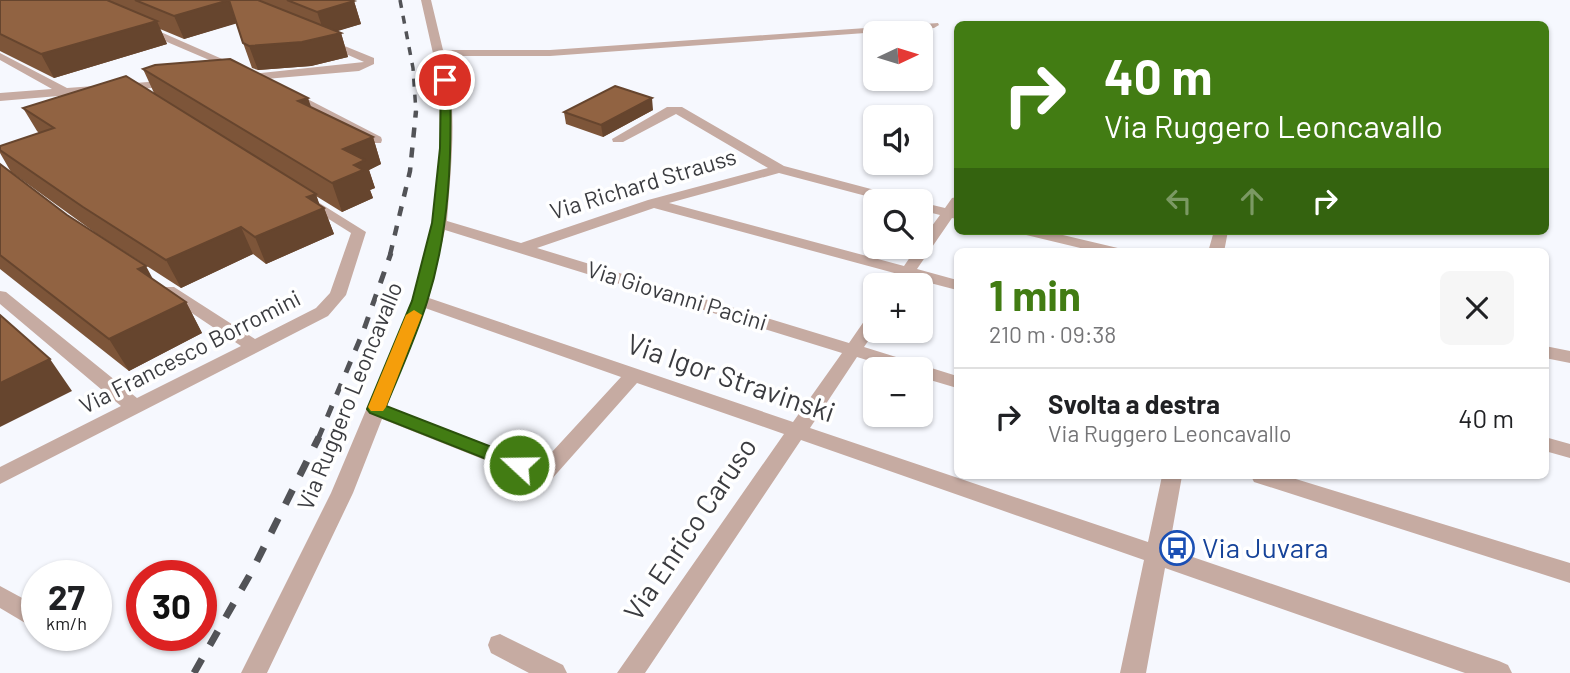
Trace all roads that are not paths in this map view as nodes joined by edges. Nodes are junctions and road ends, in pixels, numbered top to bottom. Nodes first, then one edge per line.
1 (426, 0) edge
2 (125, 20) edge
3 (934, 25) dead end
4 (309, 35) edge
5 (437, 53) junction
6 (0, 56) edge
7 (258, 77) junction
8 (233, 79) edge
9 (182, 83) edge
10 (131, 86) junction
11 (65, 92) junction
12 (0, 97) edge
13 (154, 101) edge
14 (376, 139) dead end
15 (618, 139) dead end
16 (779, 169) junction
17 (290, 188) edge
18 (863, 191) edge
19 (653, 203) junction
20 (933, 207) edge
21 (954, 209) edge
22 (439, 223) junction
23 (1044, 235) edge
24 (522, 248) junction
25 (1101, 248) edge
26 (882, 273) edge
27 (906, 273) edge
28 (149, 277) edge
29 (933, 282) edge
30 (954, 285) edge
31 (0, 296) edge
32 (420, 301) junction
33 (863, 335) edge
34 (253, 346) junction
35 (852, 350) junction
36 (1549, 353) edge
37 (875, 357) edge
38 (1570, 357) edge
39 (634, 375) junction
40 (933, 375) edge
41 (954, 381) edge
42 (135, 407) junction
43 (376, 409) junction
44 (795, 432) junction
45 (1549, 445) edge
46 (1570, 451) edge
47 (0, 476) edge
48 (1171, 479) edge
49 (1271, 479) edge
50 (1156, 557) junction
51 (1570, 573) edge
52 (0, 596) edge
53 (21, 609) edge
54 (500, 645) dead end
55 (254, 673) edge
56 (554, 673) edge
57 (630, 673) edge
58 (1133, 673) edge
59 (1499, 673) edge

1 - 5 street, Via Ruggero Leoncavallo
2 - 7 street
3 - 5 street
4 - 7 street
5 - 22 street, Via Ruggero Leoncavallo
6 - 11 street
7 - 8 street
7 - 14 street
9 - 10 street
10 - 11 street
10 - 13 street
11 - 12 street
15 - 16 street, Via Richard Strauss
16 - 18 street, Via Richard Strauss
16 - 19 street, Via Richard Strauss
17 - 34 street, Via Francesco Borromini
19 - 24 street, Via Richard Strauss
19 - 26 street
20 - 21 street
21 - 27 street
22 - 24 street, Via Giovanni Pacini
22 - 32 street, Via Ruggero Leoncavallo
23 - 25 street
24 - 35 street, Via Giovanni Pacini
28 - 34 street
29 - 30 street
31 - 42 street
32 - 39 street, Via Igor Stravinski
32 - 43 street, Via Ruggero Leoncavallo
33 - 35 street, Via Enrico Caruso
34 - 42 street, Via Francesco Borromini
35 - 37 street, Via Giovanni Pacini
35 - 44 street, Via Enrico Caruso
36 - 38 street
39 - 43 street
39 - 44 street, Via Igor Stravinski
40 - 41 street
42 - 47 street, Via Francesco Borromini
43 - 55 street, Via Ruggero Leoncavallo
44 - 50 street, Via Igor Stravinski
44 - 57 street, Via Enrico Caruso
45 - 46 street
48 - 50 street
49 - 51 street
50 - 58 street
50 - 59 street, Via Igor Stravinski
52 - 53 street
54 - 56 street

